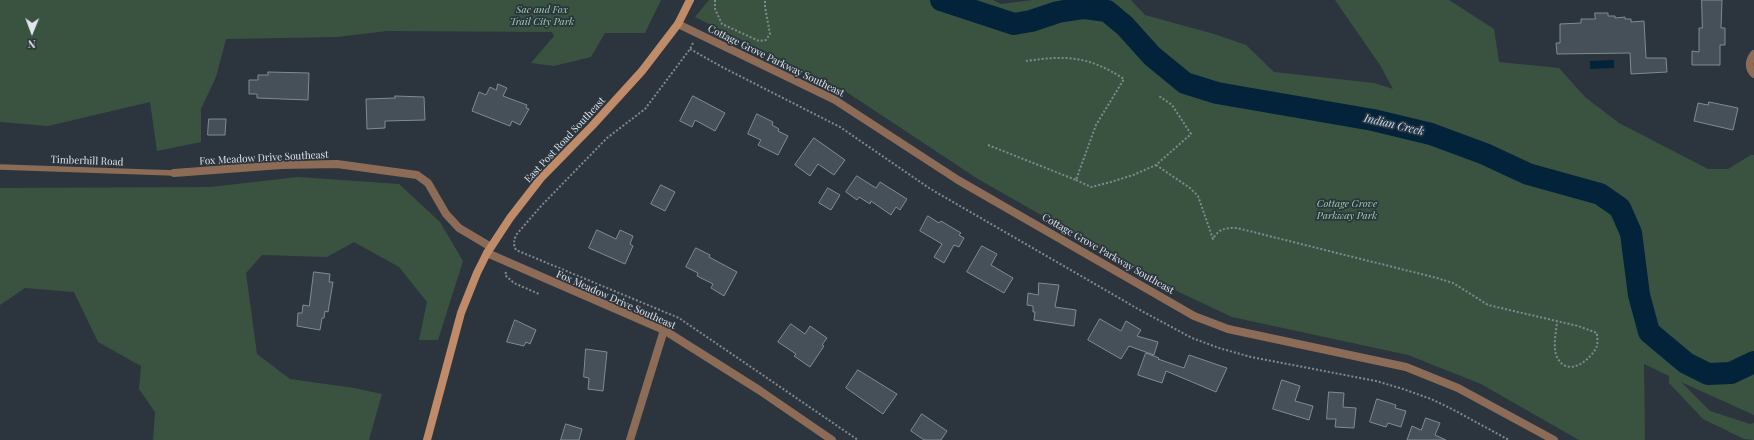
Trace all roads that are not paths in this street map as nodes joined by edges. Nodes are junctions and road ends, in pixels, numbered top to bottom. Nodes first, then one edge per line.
1 (690, 0) edge
2 (678, 24) junction
3 (1754, 54) edge
4 (1754, 74) edge
5 (0, 167) edge
6 (174, 173) joint
7 (489, 250) junction
8 (664, 330) junction
9 (427, 440) edge
10 (630, 440) edge
11 (832, 440) edge
12 (1554, 440) edge

1 - 2 main road, East Post Road Southeast
2 - 7 main road, East Post Road Southeast
2 - 12 street, Cottage Grove Parkway Southeast
3 - 4 street
5 - 6 lane, Timberhill Road
6 - 7 street, Fox Meadow Drive Southeast
7 - 8 street, Fox Meadow Drive Southeast
7 - 9 main road, East Post Road Southeast
8 - 10 street
8 - 11 street, Fox Meadow Drive Southeast

